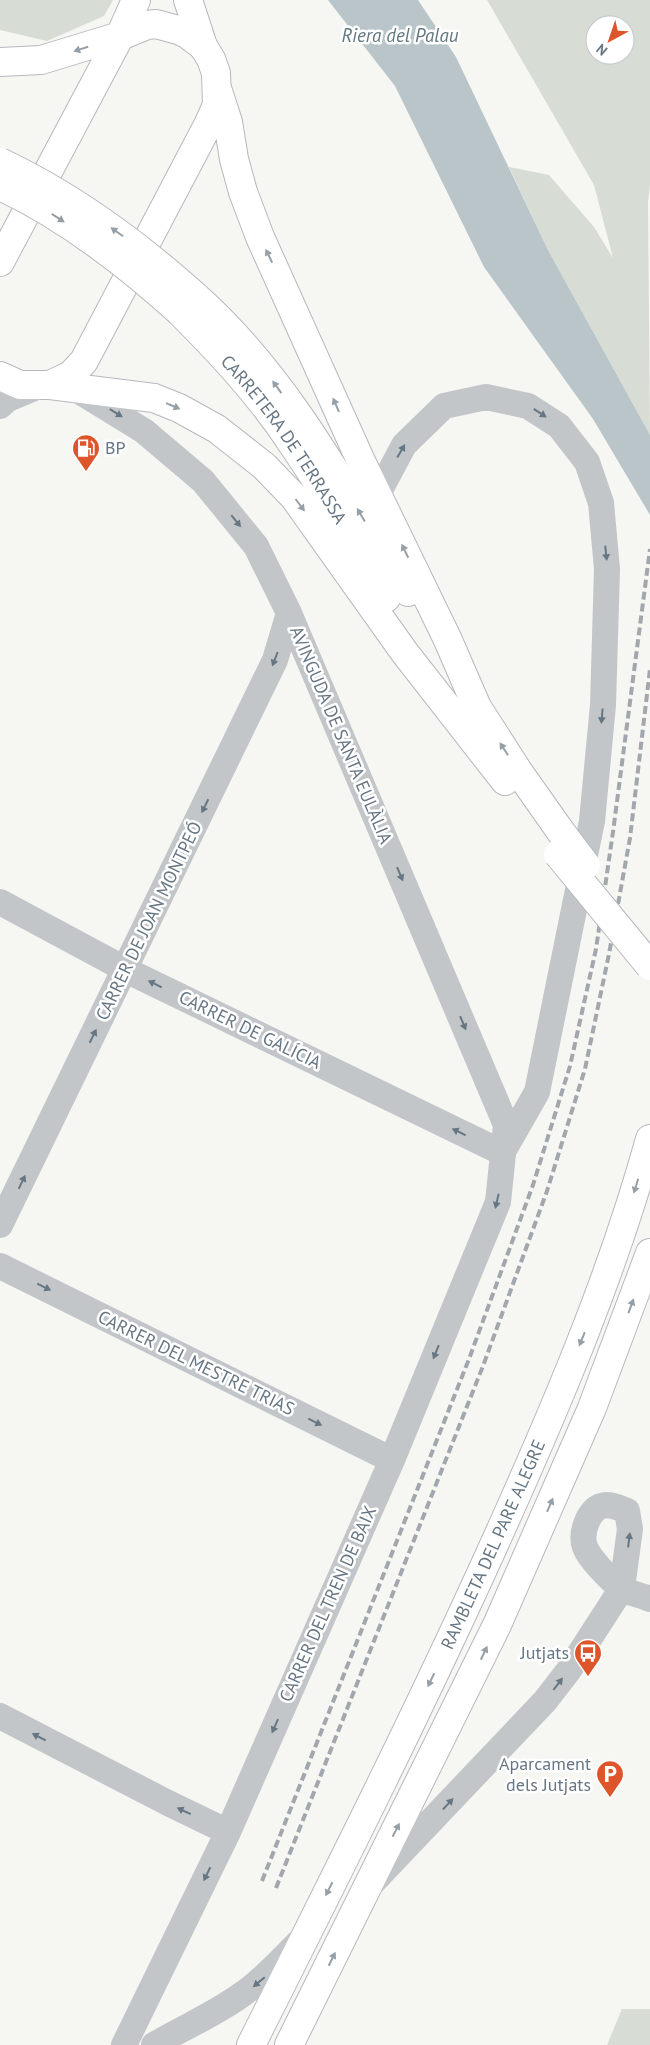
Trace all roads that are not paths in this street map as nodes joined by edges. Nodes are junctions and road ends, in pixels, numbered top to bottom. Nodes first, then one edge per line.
1 (136, 0) edge
2 (188, 0) edge
3 (120, 36) junction
4 (203, 46) junction
5 (0, 50) edge
6 (41, 60) junction
7 (0, 62) edge
8 (217, 88) junction
9 (0, 162) edge
10 (0, 186) edge
11 (0, 262) edge
12 (188, 304) junction
13 (0, 376) edge
14 (54, 386) junction
15 (0, 406) edge
16 (378, 494) junction
17 (289, 613) junction
18 (477, 707) junction
19 (492, 763) junction
20 (560, 843) junction
21 (0, 902) edge
22 (650, 944) edge
23 (650, 966) edge
24 (126, 970) junction
25 (650, 1139) edge
26 (503, 1153) junction
27 (0, 1225) edge
28 (650, 1253) edge
29 (0, 1266) edge
30 (392, 1460) junction
31 (650, 1599) edge
32 (0, 1716) edge
33 (228, 1832) junction
34 (366, 1889) junction
35 (306, 1935) junction
36 (124, 2045) edge
37 (154, 2045) edge
38 (251, 2045) edge
39 (289, 2045) edge

1 - 3 main road
2 - 4 main road
3 - 4 main road
3 -> 6 main road
3 - 11 main road
4 - 8 main road
5 - 6 street
6 - 7 main road
8 - 14 main road
16 -> 8 main road
12 -> 9 main road, CARRETERA DE TERRASSA, bridge
10 -> 12 main road, CARRETERA DE TERRASSA, bridge
18 -> 12 main road, CARRETERA DE TERRASSA
12 - 19 main road, CARRETERA DE TERRASSA
13 - 14 main road
14 - 15 street
14 -> 17 street, AVINGUDA DE SANTA EULÀLIA
14 -> 19 main road
18 -> 16 main road
16 -> 26 street
17 -> 24 street, CARRER DE JOAN MONTPEÓ
17 -> 26 street, AVINGUDA DE SANTA EULÀLIA
20 -> 18 main road
19 - 20 main road
20 - 22 main road, bridge
20 - 23 main road, bridge
21 - 24 street, CARRER DE GALÍCIA
26 -> 24 street, CARRER DE GALÍCIA
27 -> 24 street, CARRER DE JOAN MONTPEÓ
25 -> 35 main road, RAMBLETA DEL PARE ALEGRE
26 -> 30 street, CARRER DEL TREN DE BAIX
34 -> 28 main road, RAMBLETA DEL PARE ALEGRE
29 -> 30 street, CARRER DEL MESTRE TRIAS
30 -> 33 street, CARRER DEL TREN DE BAIX
34 -> 31 street, RAMBLETA DEL PARE ALEGRE
33 -> 32 street
33 -> 36 street, CARRER DEL TREN DE BAIX
39 -> 34 main road, RAMBLETA DEL PARE ALEGRE
35 -> 37 street, RAMBLETA DEL PARE ALEGRE
35 - 38 main road, RAMBLETA DEL PARE ALEGRE

